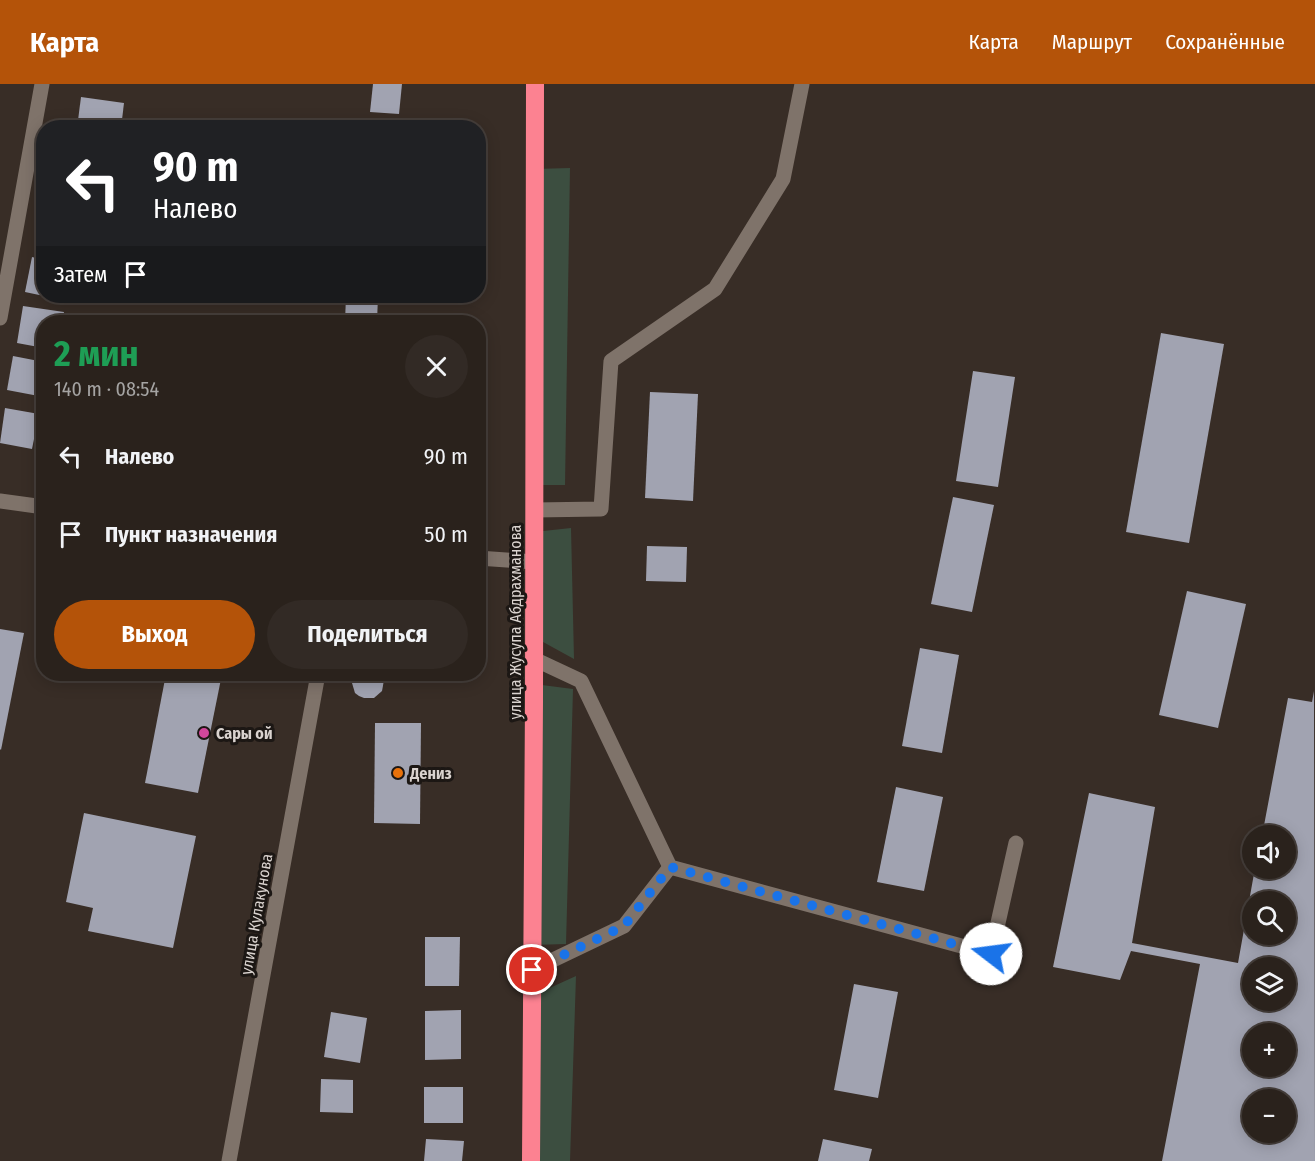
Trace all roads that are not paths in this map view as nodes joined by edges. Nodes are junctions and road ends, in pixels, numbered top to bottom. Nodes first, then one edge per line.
1 (42, 84) edge
2 (535, 84) edge
3 (802, 84) edge
4 (0, 318) edge
5 (0, 501) edge
6 (36, 506) edge
7 (534, 510) junction
8 (486, 559) edge
9 (534, 562) junction
10 (534, 659) junction
11 (317, 681) edge
12 (1016, 843) dead end
13 (670, 867) junction
14 (532, 970) junction
15 (229, 1161) edge
16 (531, 1161) edge

1 - 4 street
2 - 7 highway, улица Жусупа Абдрахманова
3 - 7 street
5 - 6 street
7 - 9 highway, улица Жусупа Абдрахманова
8 - 9 street
9 - 10 highway, улица Жусупа Абдрахманова
10 - 13 street
10 - 14 highway, улица Жусупа Абдрахманова
11 - 15 street, улица Кулакунова
12 - 13 street
13 - 14 street
14 - 16 highway, улица Жусупа Абдрахманова

